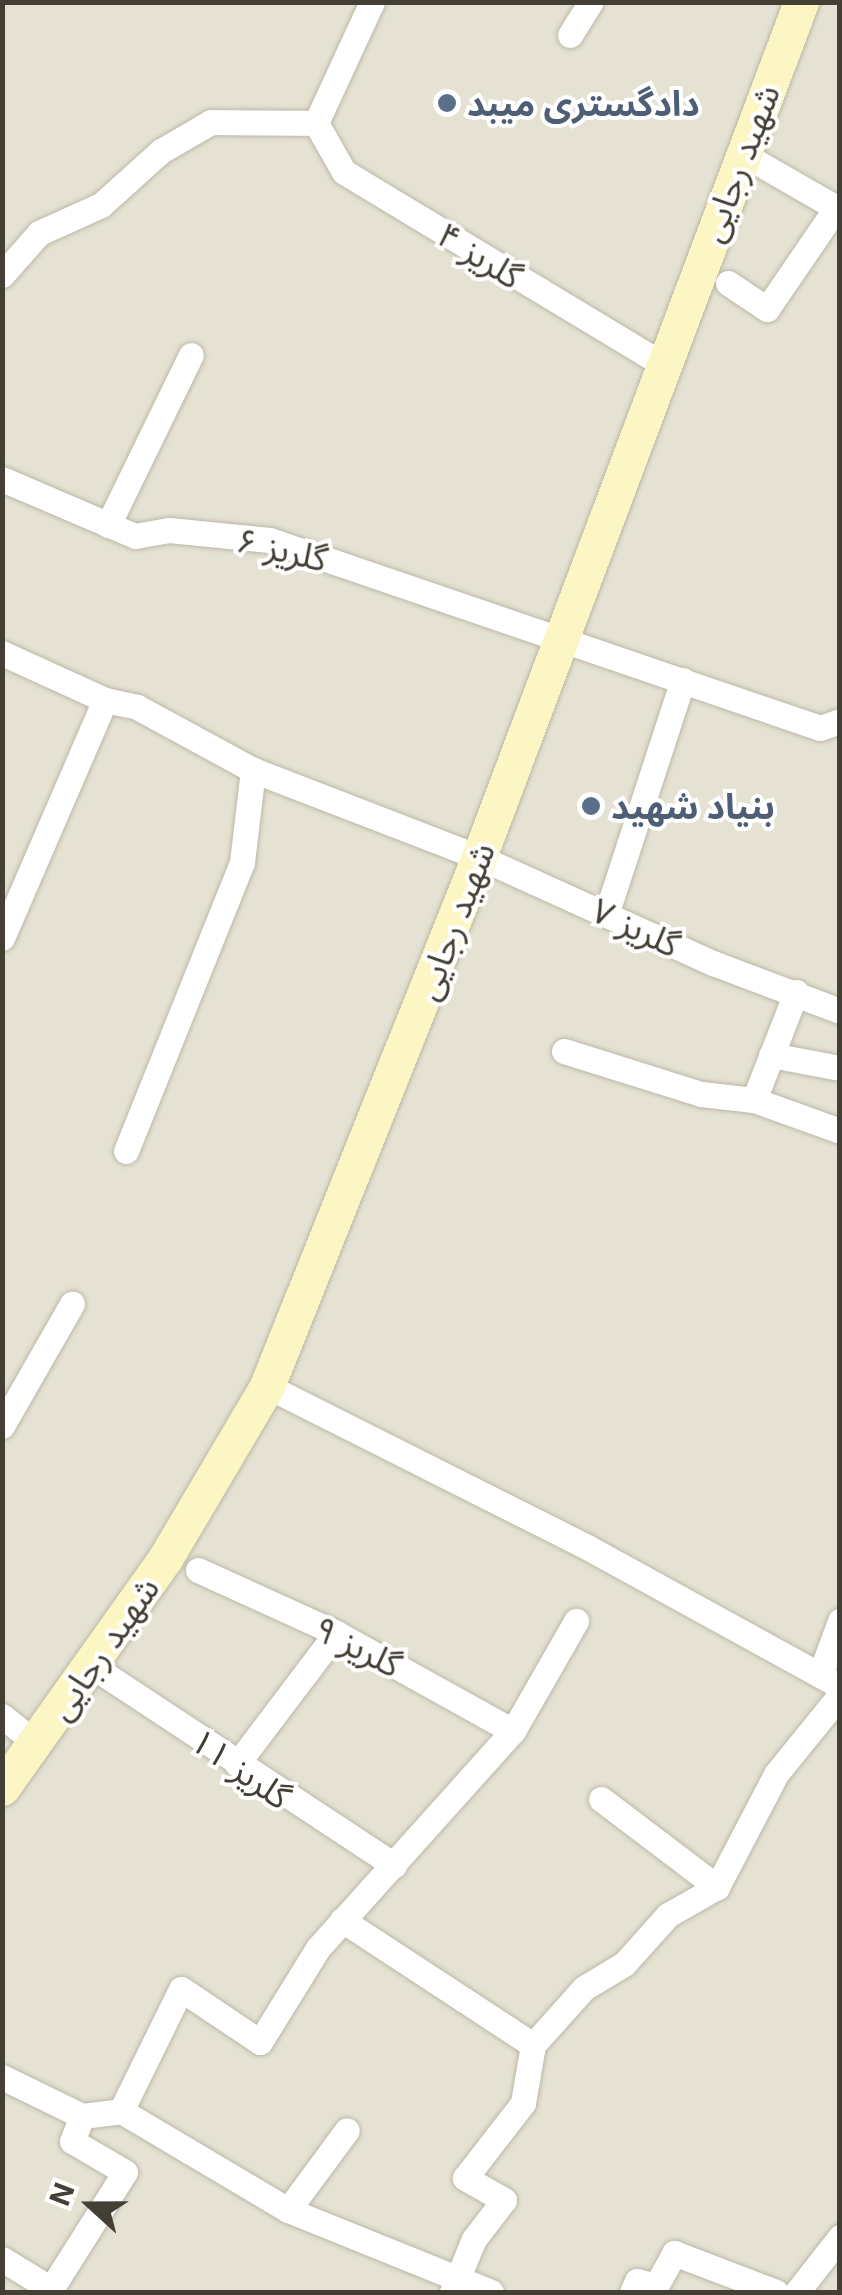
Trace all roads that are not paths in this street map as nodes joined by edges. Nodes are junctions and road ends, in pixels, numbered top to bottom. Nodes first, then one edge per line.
1 (372, 2) edge
2 (591, 2) edge
3 (801, 2) edge
4 (570, 35) dead end
5 (316, 124) junction
6 (740, 153) junction
7 (838, 209) edge
8 (2, 275) edge
9 (728, 284) dead end
10 (191, 355) dead end
11 (665, 366) junction
12 (2, 479) edge
13 (108, 526) junction
14 (560, 641) junction
15 (2, 653) edge
16 (684, 680) junction
17 (105, 700) junction
18 (840, 720) edge
19 (253, 770) junction
20 (479, 857) junction
21 (607, 912) junction
22 (2, 938) edge
23 (796, 992) junction
24 (840, 1012) edge
25 (564, 1052) dead end
26 (772, 1055) junction
27 (840, 1068) edge
28 (754, 1100) junction
29 (840, 1131) edge
30 (126, 1152) dead end
31 (72, 1304) dead end
32 (267, 1386) junction
33 (2, 1426) edge
34 (198, 1570) dead end
35 (576, 1622) dead end
36 (840, 1622) edge
37 (336, 1633) junction
38 (92, 1666) junction
39 (830, 1680) edge
40 (840, 1695) edge
41 (2, 1716) edge
42 (513, 1731) junction
43 (36, 1743) junction
44 (237, 1764) junction
45 (2, 1788) edge
46 (601, 1799) dead end
47 (394, 1865) junction
48 (716, 1887) junction
49 (342, 1920) junction
50 (533, 2045) junction
51 (2, 2076) edge
52 (121, 2110) junction
53 (82, 2116) junction
54 (347, 2130) dead end
55 (288, 2210) junction
56 (835, 2252) edge
57 (2, 2259) edge
58 (455, 2286) edge
59 (491, 2292) edge
60 (632, 2292) edge
61 (776, 2292) edge
62 (797, 2292) edge

1 - 5 street
2 - 4 street
3 - 6 street, شهید رجایی
5 - 8 street
5 - 11 street, گلریز ۴
6 - 7 street
6 - 11 street, شهید رجایی
7 - 9 street
10 - 13 street
11 - 14 street, شهید رجایی
12 - 13 street, گلریز ۶
13 - 14 street, گلریز ۶
14 - 16 street, گلریز ۶
14 - 20 street, شهید رجایی
15 - 17 street, گلریز ۷
16 - 18 street, گلریز ۶
16 - 21 street
17 - 19 street, گلریز ۷
17 - 22 street
19 - 20 street, گلریز ۷
19 - 30 street
20 - 21 street, گلریز ۷
20 - 32 street, شهید رجایی
21 - 23 street, گلریز ۷
23 - 24 street, گلریز ۷
23 - 26 street
25 - 28 street
26 - 27 street
26 - 28 street
28 - 29 street
31 - 33 street
32 - 38 street, شهید رجایی
32 - 39 street
34 - 37 street, گلریز ۹
35 - 42 street
36 - 39 street
37 - 42 street, گلریز ۹
37 - 44 street
38 - 43 street, شهید رجایی
38 - 44 street, گلریز ۱۱
40 - 48 street
41 - 43 street
42 - 47 street
43 - 45 street, شهید رجایی
44 - 47 street, گلریز ۱۱
46 - 48 street
47 - 49 street
48 - 50 street
49 - 50 street
49 - 52 street
50 - 58 street
51 - 53 street
52 - 53 street
52 - 55 street
53 - 57 street
54 - 55 street
55 - 58 street
56 - 62 street
58 - 59 street
60 - 61 street

